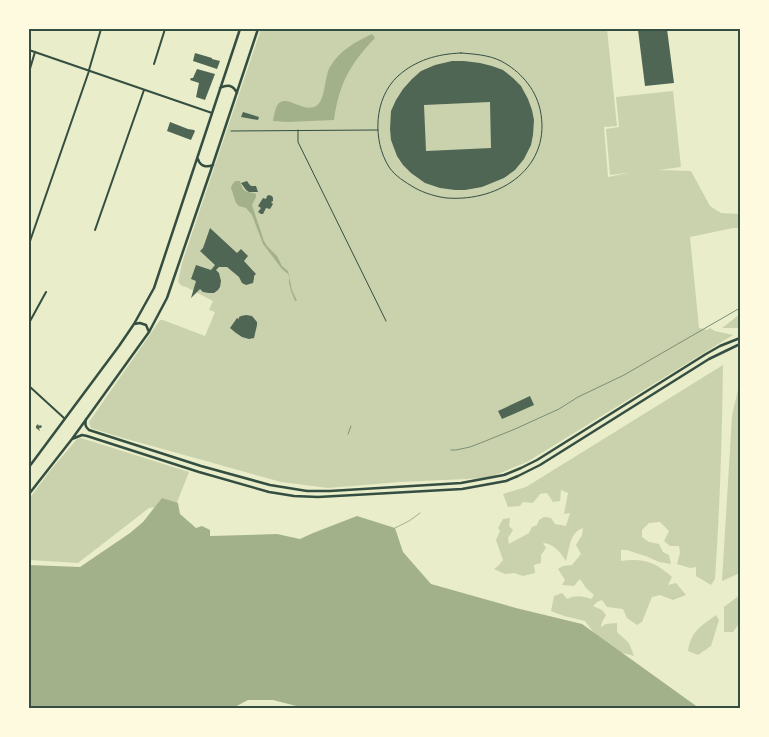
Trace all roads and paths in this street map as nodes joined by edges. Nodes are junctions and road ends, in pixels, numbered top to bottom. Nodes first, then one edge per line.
1 (101, 29) edge
2 (165, 29) edge
3 (240, 29) edge
4 (258, 29) edge
5 (29, 50) edge
6 (36, 52) junction
7 (154, 64) dead end
8 (88, 70) junction
9 (29, 72) edge
10 (220, 88) junction
11 (144, 90) junction
12 (237, 93) junction
13 (212, 113) junction
14 (298, 130) junction
15 (378, 130) junction
16 (231, 131) dead end
17 (198, 158) junction
18 (213, 164) junction
19 (95, 230) dead end
20 (29, 244) edge
21 (46, 292) dead end
22 (386, 321) dead end
23 (29, 323) edge
24 (134, 324) junction
25 (149, 332) junction
26 (740, 338) edge
27 (740, 344) edge
28 (29, 386) edge
29 (65, 418) junction
30 (86, 419) junction
31 (351, 426) dead end
32 (348, 434) dead end
33 (72, 439) junction
34 (29, 466) edge
35 (29, 494) edge

1 - 8 street
2 - 7 street
3 - 10 main road
4 - 12 main road
5 - 6 street
6 - 8 street
6 - 9 street
8 - 11 street
8 - 20 street
10 - 12 main road
10 - 13 main road
11 - 13 street
11 - 19 street
12 - 18 main road
13 - 17 main road
14 - 15 street
14 - 16 street
14 - 22 street
15 - 15 street
17 - 18 main road
17 - 24 main road
18 - 25 main road
21 - 23 street
24 - 25 main road
24 - 29 main road
25 - 30 main road
26 - 30 main road
27 - 33 main road
28 - 29 street
29 - 34 main road
30 - 33 main road
31 - 32 path
33 - 35 main road

